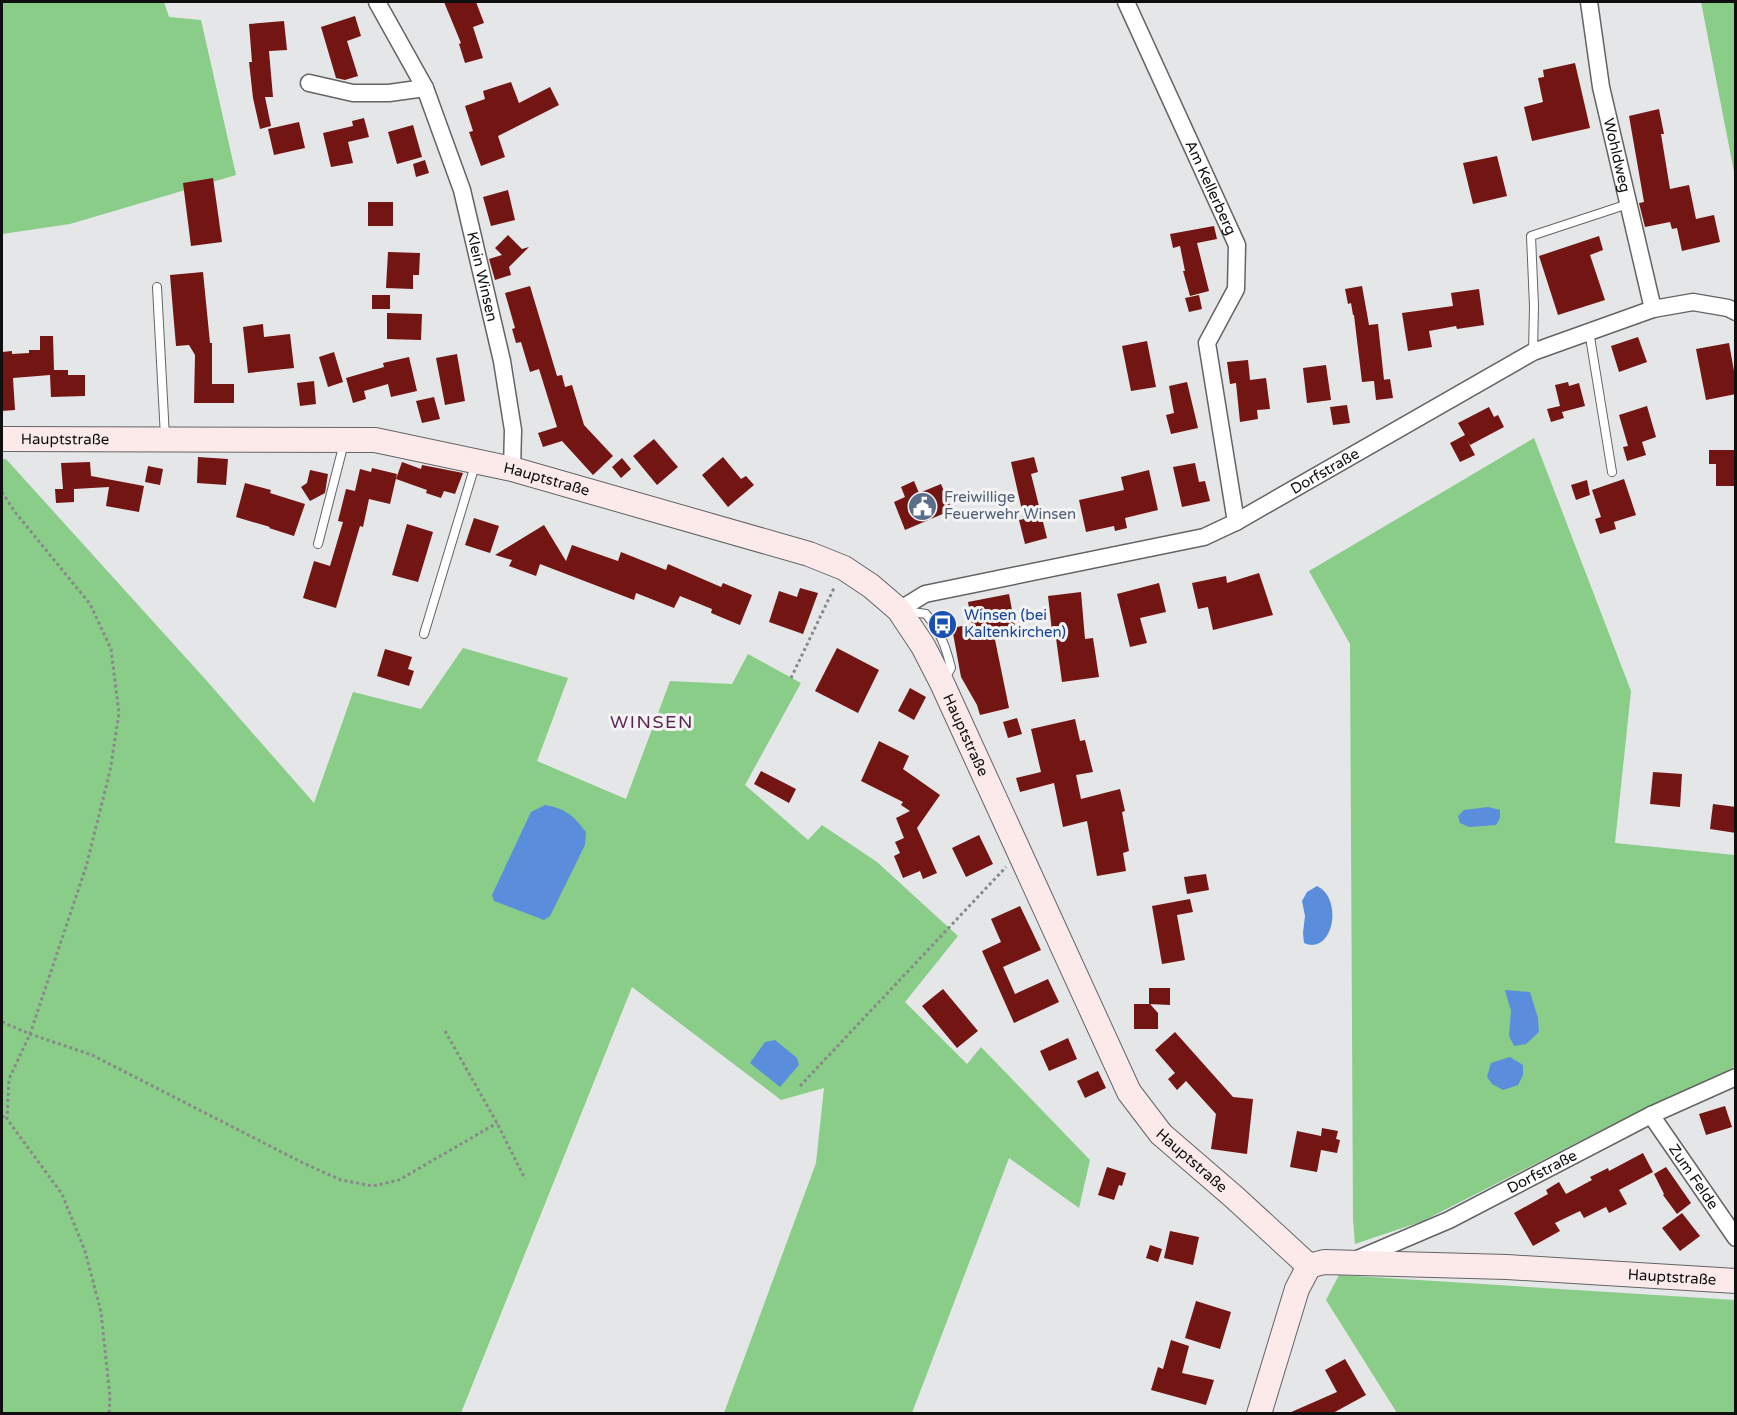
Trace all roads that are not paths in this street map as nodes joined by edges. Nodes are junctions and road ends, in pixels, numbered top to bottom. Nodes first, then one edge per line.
1 (377, 2) edge
2 (1126, 2) edge
3 (1589, 2) edge
4 (309, 83) dead end
5 (425, 88) junction
6 (1628, 204) junction
7 (157, 287) dead end
8 (1653, 309) junction
9 (1736, 312) edge
10 (1589, 331) junction
11 (1533, 352) junction
12 (2, 439) edge
13 (165, 440) junction
14 (345, 440) junction
15 (476, 461) junction
16 (512, 469) junction
17 (1612, 472) dead end
18 (1236, 522) junction
19 (318, 544) dead end
20 (899, 610) junction
21 (424, 634) dead end
22 (1736, 1077) edge
23 (1651, 1115) junction
24 (1736, 1238) edge
25 (1348, 1263) junction
26 (1309, 1266) junction
27 (1736, 1281) edge
28 (1259, 1413) edge

1 - 5 street, Klein Winsen
2 - 18 street, Am Kellerberg
3 - 6 street, Wohldweg
4 - 5 street
5 - 16 street, Klein Winsen
6 - 8 street, Wohldweg
6 - 11 lane
7 - 13 lane
8 - 9 street, Dorfstraße
8 - 10 street, Dorfstraße
10 - 11 street, Dorfstraße
10 - 17 lane
11 - 18 street, Dorfstraße
12 - 13 street, Hauptstraße
13 - 14 street, Hauptstraße
14 - 15 street, Hauptstraße
14 - 19 lane
15 - 16 street, Hauptstraße
15 - 21 lane
16 - 20 street, Hauptstraße
18 - 20 street, Dorfstraße
20 - 26 street, Hauptstraße
22 - 23 street, Dorfstraße
23 - 24 street, Zum Felde
23 - 25 street, Dorfstraße
25 - 26 street, Hauptstraße
25 - 27 street, Hauptstraße
26 - 28 street

